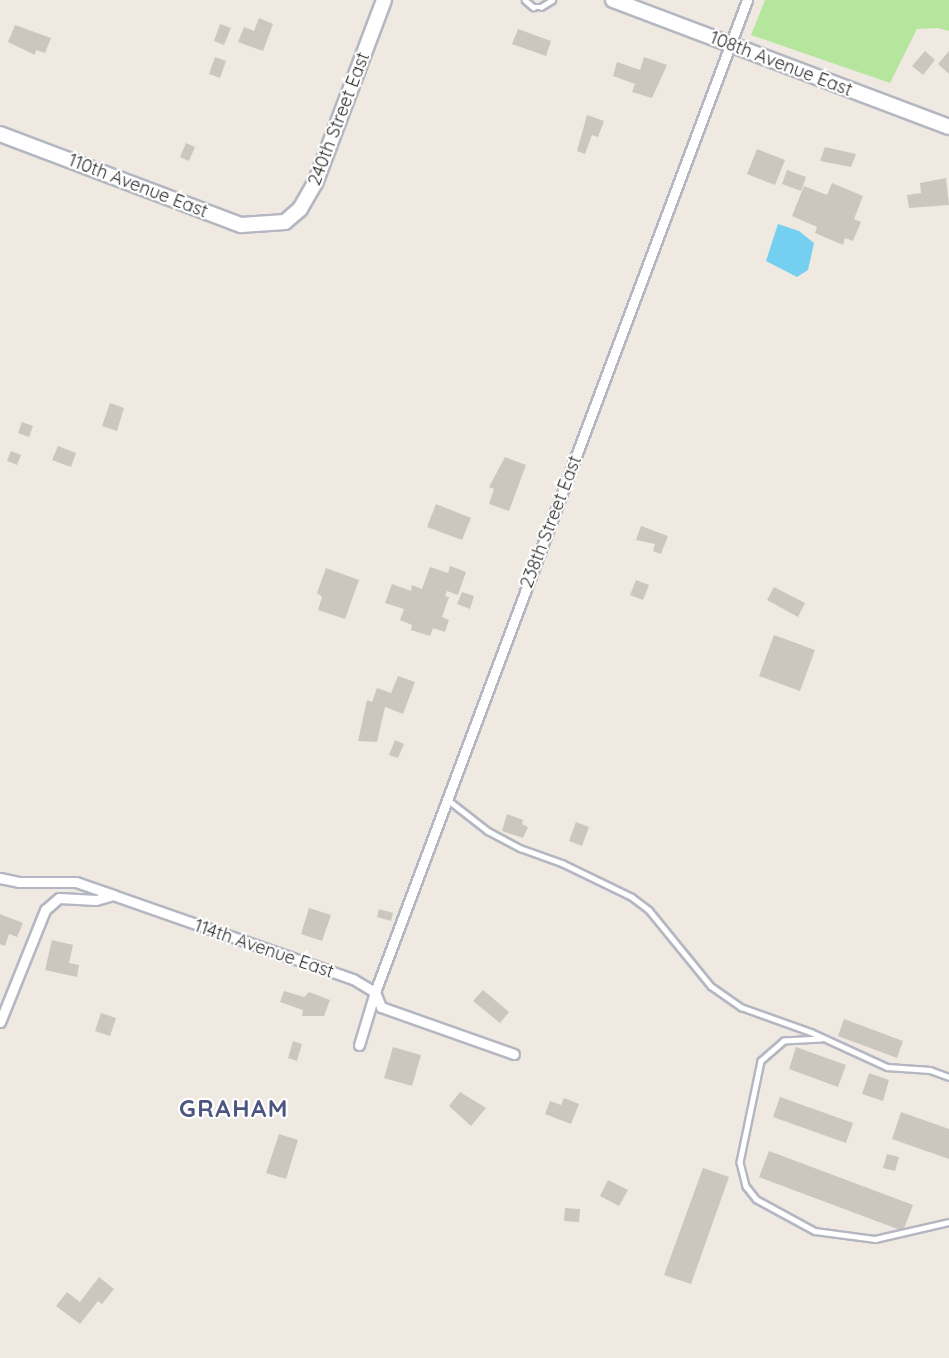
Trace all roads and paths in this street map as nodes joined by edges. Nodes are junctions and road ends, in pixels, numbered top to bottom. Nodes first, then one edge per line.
1 (384, 0) edge
2 (525, 0) edge
3 (552, 0) edge
4 (613, 0) edge
5 (747, 0) edge
6 (730, 45) junction
7 (949, 127) edge
8 (0, 134) edge
9 (277, 224) joint
10 (447, 799) junction
11 (0, 878) edge
12 (113, 895) junction
13 (375, 992) junction
14 (0, 1022) edge
15 (824, 1039) junction
16 (359, 1045) dead end
17 (514, 1054) dead end
18 (949, 1077) edge
19 (949, 1222) edge

1 - 9 street, 240th Street East
2 - 3 lane
4 - 6 street, 108th Avenue East
5 - 6 street, 238th Street East
6 - 7 street, 108th Avenue East
6 - 10 street, 238th Street East
8 - 9 street, 110th Avenue East
10 - 13 street, 238th Street East
10 - 15 lane
11 - 12 street, 114th Avenue East
12 - 13 street, 114th Avenue East
12 - 14 street
13 - 16 street, 238th Street East
13 - 17 street, 114th Avenue East
15 - 18 lane
15 - 19 lane

